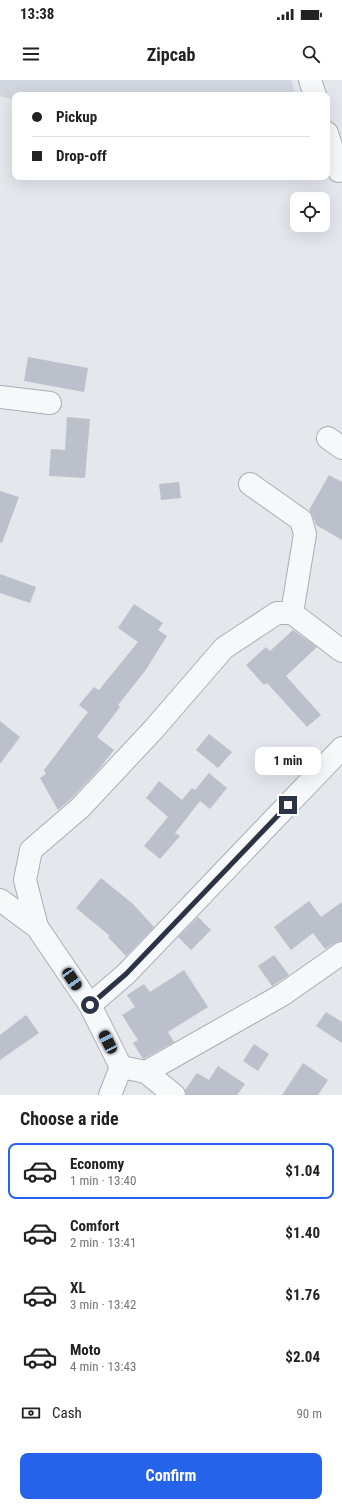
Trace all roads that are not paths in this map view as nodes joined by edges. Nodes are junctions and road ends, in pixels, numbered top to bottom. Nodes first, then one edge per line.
1 (310, 80) edge
2 (314, 92) edge
3 (330, 142) edge
4 (339, 171) dead end
5 (0, 397) edge
6 (50, 403) dead end
7 (250, 484) dead end
8 (292, 613) junction
9 (342, 651) edge
10 (342, 748) edge
11 (0, 900) edge
12 (37, 927) junction
13 (342, 953) edge
14 (90, 1005) junction
15 (121, 1067) junction
16 (146, 1072) junction
17 (110, 1095) edge
18 (174, 1095) edge

1 - 2 street
3 - 4 street
5 - 6 street
7 - 8 street
8 - 9 street
8 - 12 street
10 - 14 street
11 - 12 street
12 - 14 street
13 - 16 street
14 - 15 street
15 - 16 street
15 - 17 street
16 - 18 street

